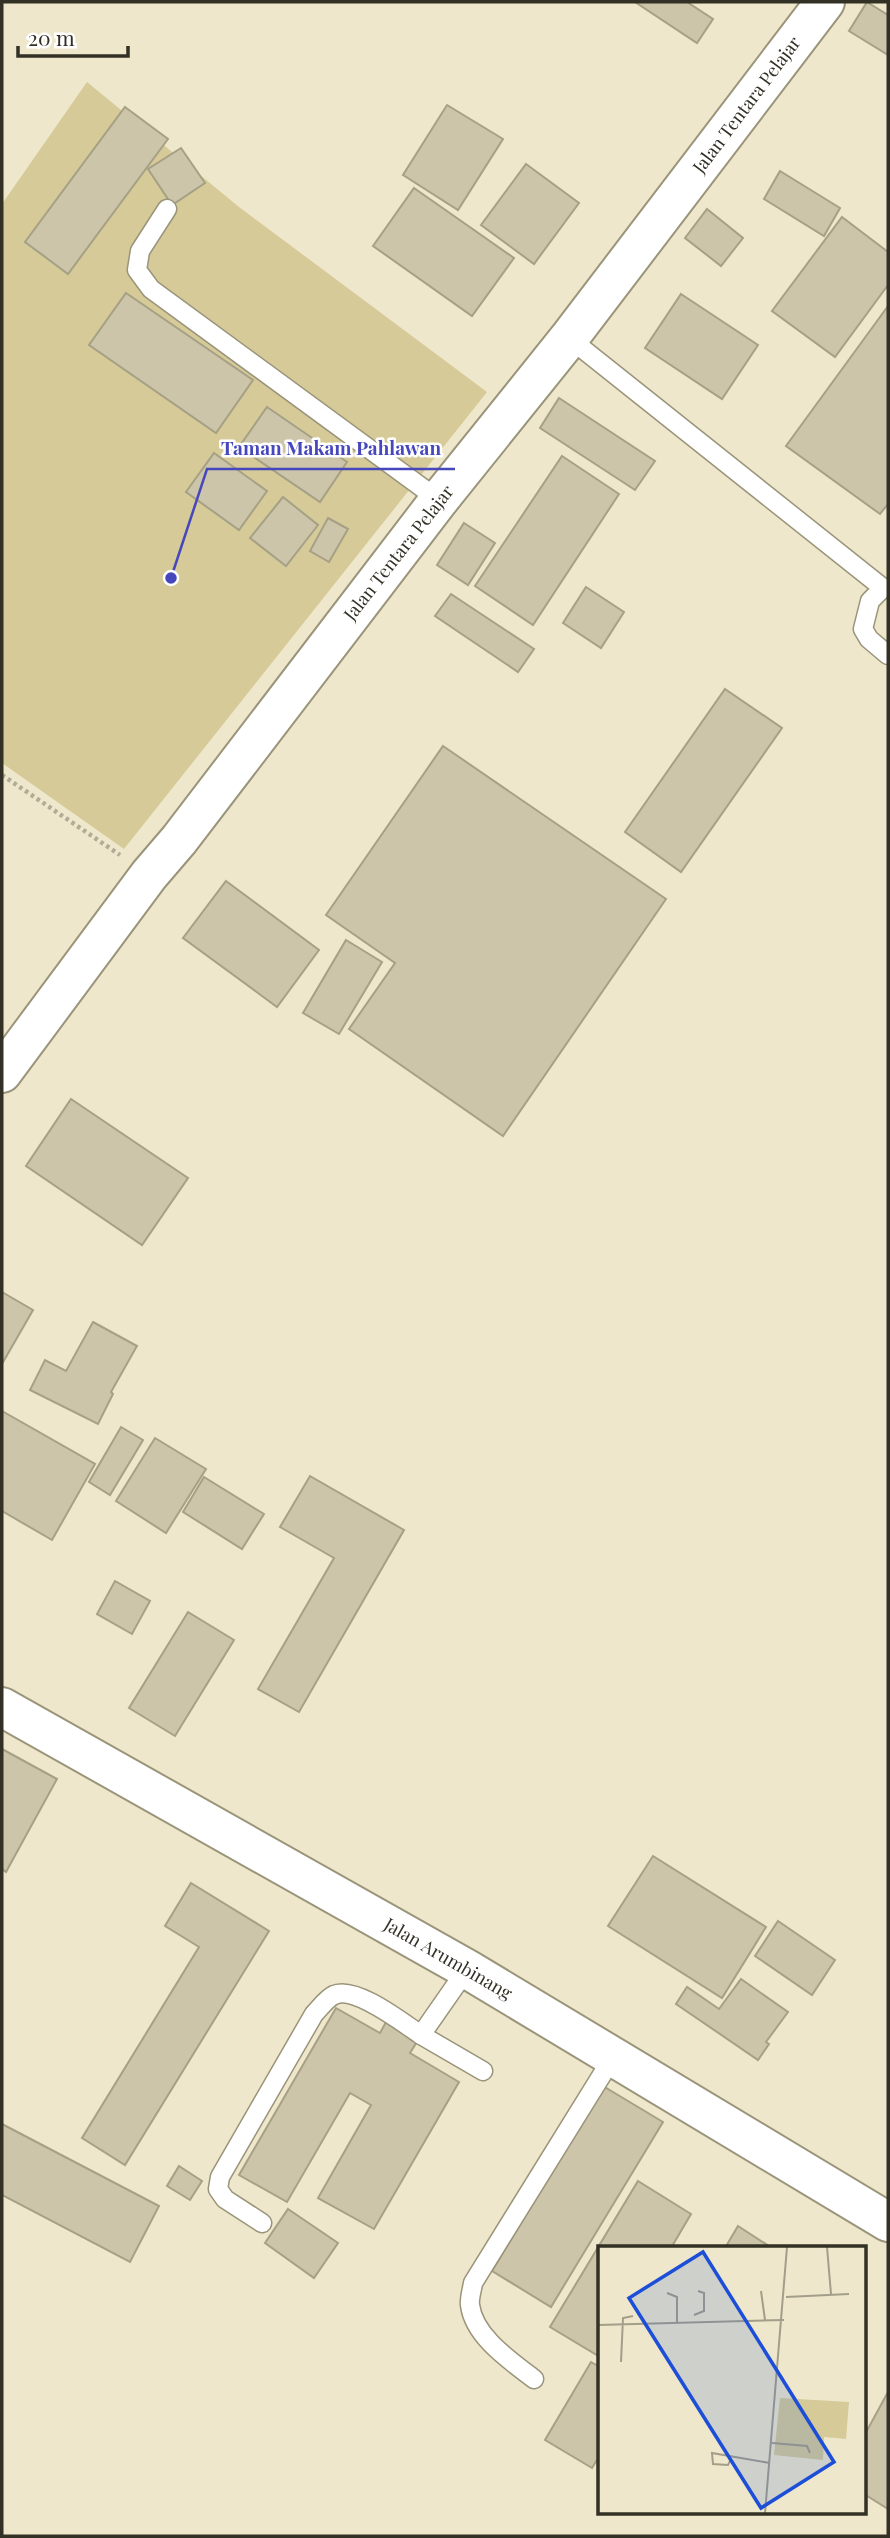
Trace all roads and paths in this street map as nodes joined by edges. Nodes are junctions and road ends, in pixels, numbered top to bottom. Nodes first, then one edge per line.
1 (825, 2) edge
2 (167, 209) dead end
3 (569, 338) junction
4 (439, 500) junction
5 (886, 586) edge
6 (888, 655) edge
7 (2, 775) edge
8 (149, 875) junction
9 (2, 1073) edge
10 (2, 1707) edge
11 (467, 1969) junction
12 (421, 2035) junction
13 (613, 2057) junction
14 (483, 2071) dead end
15 (888, 2222) edge
16 (262, 2223) dead end
17 (534, 2379) dead end

1 - 3 main road, Jalan Tentara Pelajar
2 - 4 lane
3 - 4 main road, Jalan Tentara Pelajar
3 - 5 lane
4 - 8 main road, Jalan Tentara Pelajar
5 - 6 lane
7 - 8 path
8 - 9 main road, Jalan Tentara Pelajar
10 - 11 main road, Jalan Arumbinang
11 - 12 lane
11 - 13 main road, Jalan Arumbinang
12 - 14 lane
12 - 16 lane
13 - 15 main road, Jalan Arumbinang
13 - 17 lane

